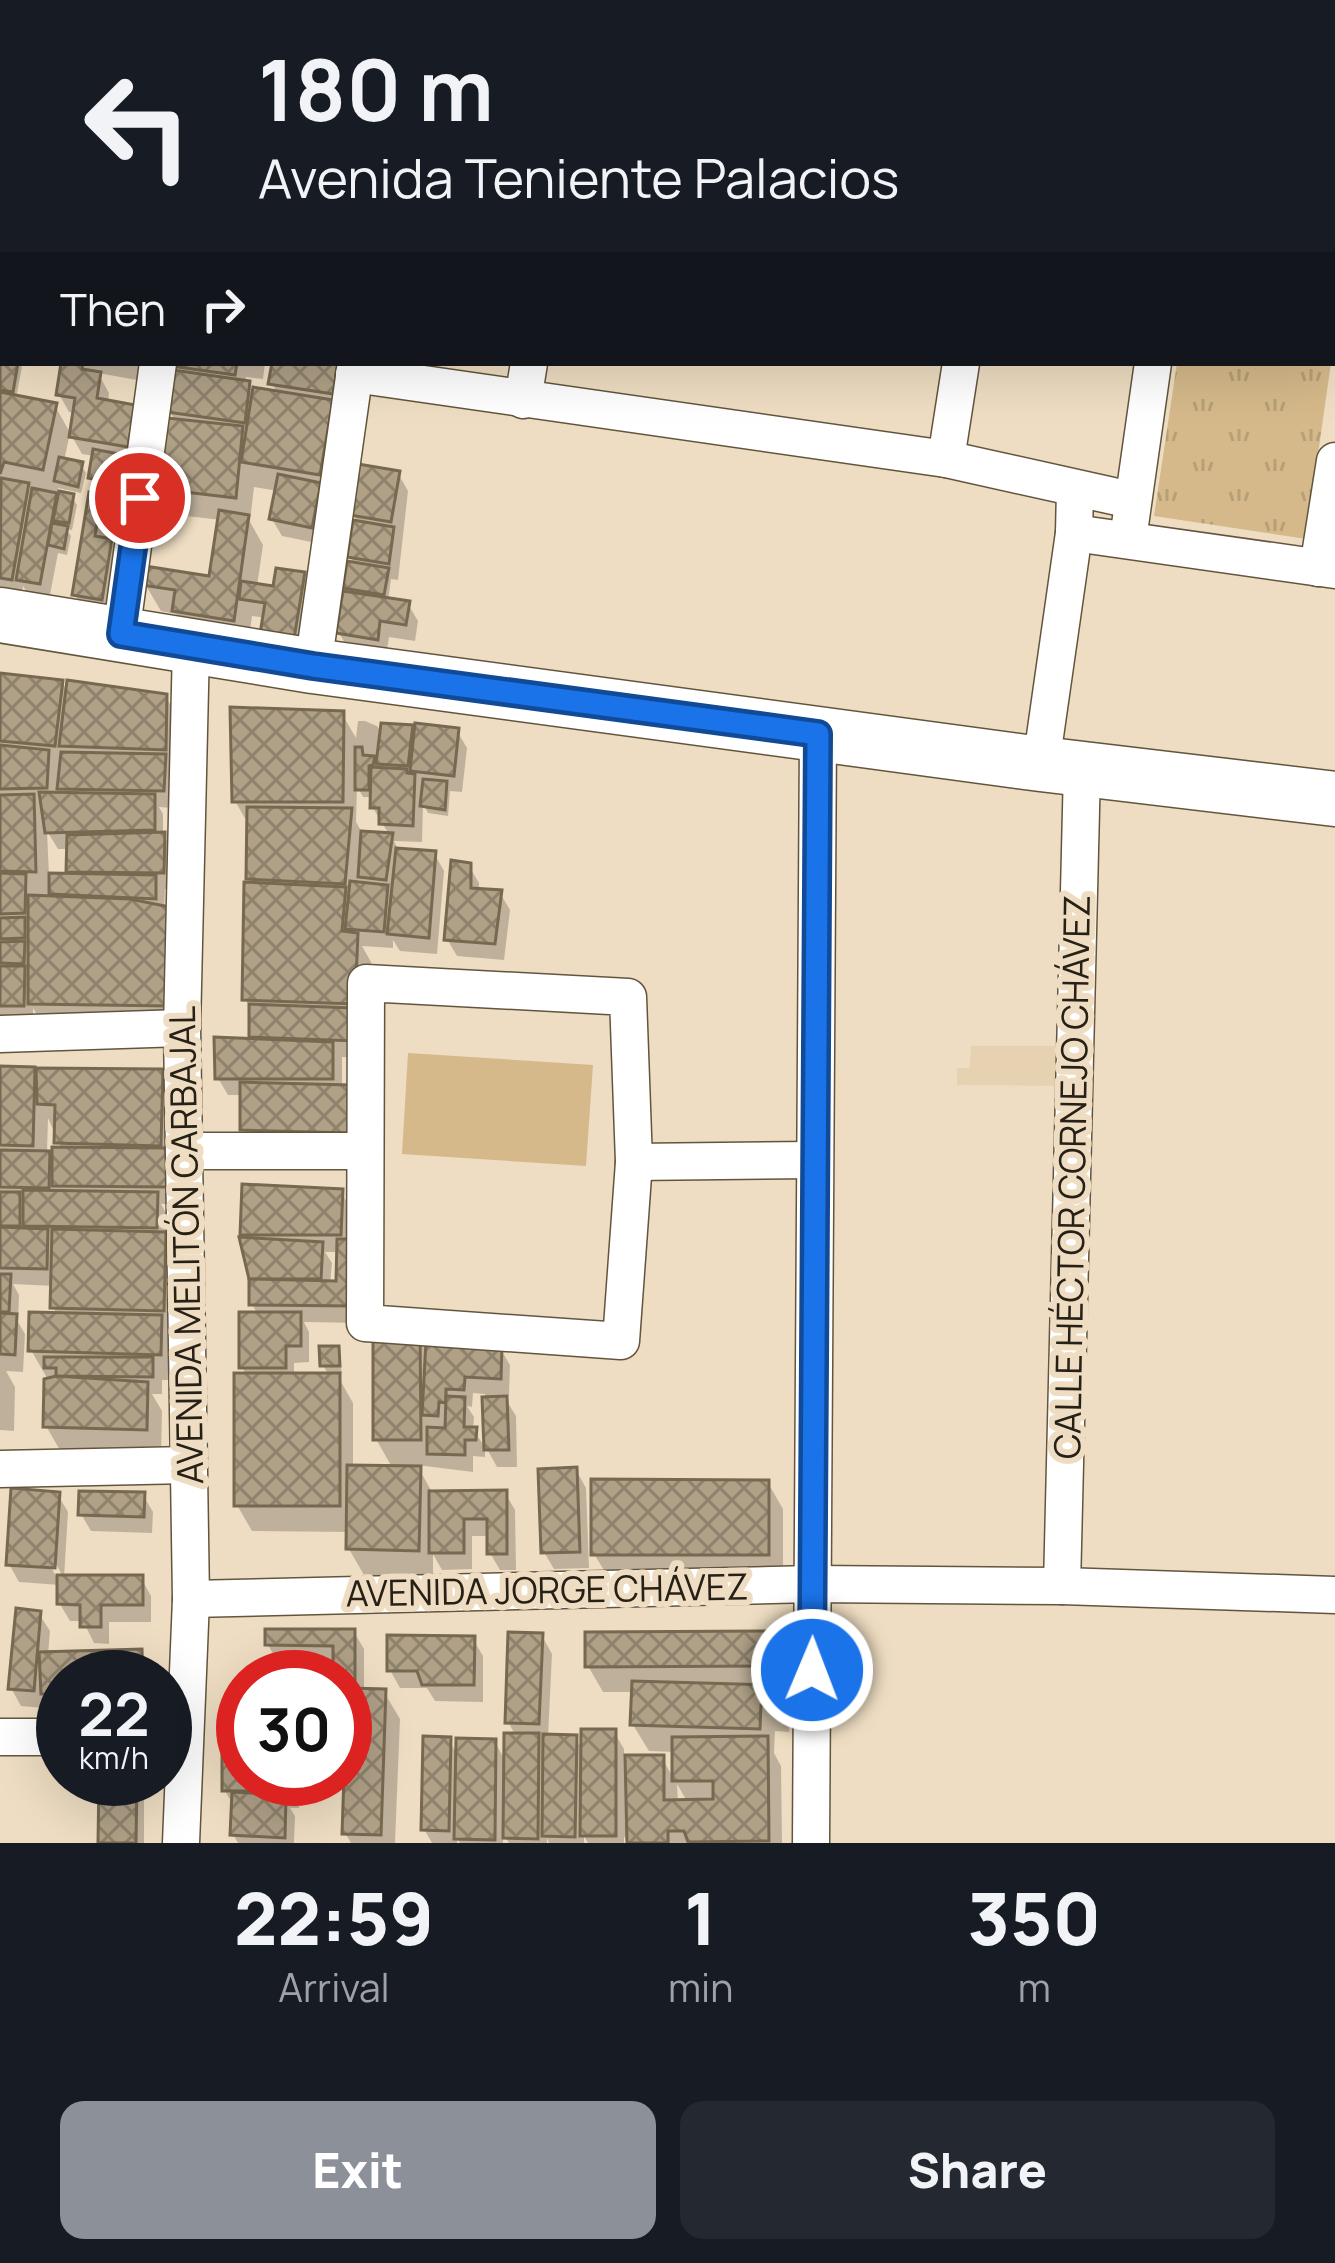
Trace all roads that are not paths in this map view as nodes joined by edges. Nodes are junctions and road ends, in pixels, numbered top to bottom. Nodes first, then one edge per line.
1 (158, 366) edge
2 (529, 366) edge
3 (961, 366) edge
4 (1153, 366) edge
5 (355, 369) edge
6 (523, 400) junction
7 (946, 459) junction
8 (1335, 461) edge
9 (1075, 489) junction
10 (1131, 500) junction
11 (1074, 533) junction
12 (1129, 541) junction
13 (1327, 569) edge
14 (0, 615) edge
15 (121, 634) junction
16 (191, 646) junction
17 (313, 666) junction
18 (818, 734) junction
19 (1061, 766) junction
20 (1335, 799) edge
21 (182, 1028) junction
22 (0, 1034) edge
23 (184, 1151) junction
24 (364, 1151) junction
25 (813, 1160) junction
26 (634, 1162) junction
27 (189, 1466) junction
28 (0, 1468) edge
29 (813, 1583) junction
30 (1062, 1586) junction
31 (1335, 1595) edge
32 (191, 1599) junction
33 (185, 1650) edge
34 (0, 1737) edge
35 (36, 1737) edge
36 (179, 1806) edge
37 (181, 1843) edge
38 (811, 1843) edge

1 - 15 street
2 - 6 street
3 - 7 street
4 - 10 street
5 - 6 street
5 - 17 street
6 - 7 street
7 - 9 street
8 - 13 street
9 - 10 street
9 - 11 street, CALLE HÉCTOR CORNEJO CHÁVEZ
10 - 12 street
11 - 12 street
11 - 19 street, CALLE HÉCTOR CORNEJO CHÁVEZ
12 - 13 street
14 - 15 street
15 - 16 street
16 - 17 street
16 - 21 street, AVENIDA MELITÓN CARBAJAL
17 - 18 street
18 - 19 street
18 - 25 street
19 - 20 street
19 - 30 street, CALLE HÉCTOR CORNEJO CHÁVEZ
21 - 22 street
21 - 23 street, AVENIDA MELITÓN CARBAJAL
23 - 24 street
23 - 27 street, AVENIDA MELITÓN CARBAJAL
24 - 26 street
24 - 26 street
25 - 26 street
25 - 29 street
27 - 28 street
27 - 32 street, AVENIDA MELITÓN CARBAJAL
29 - 30 street, AVENIDA JORGE CHÁVEZ
29 - 32 street, AVENIDA JORGE CHÁVEZ
29 - 38 street
30 - 31 street, AVENIDA JORGE CHÁVEZ
32 - 33 street, AVENIDA MELITÓN CARBAJAL
34 - 35 street
36 - 37 street, AVENIDA MELITÓN CARBAJAL

